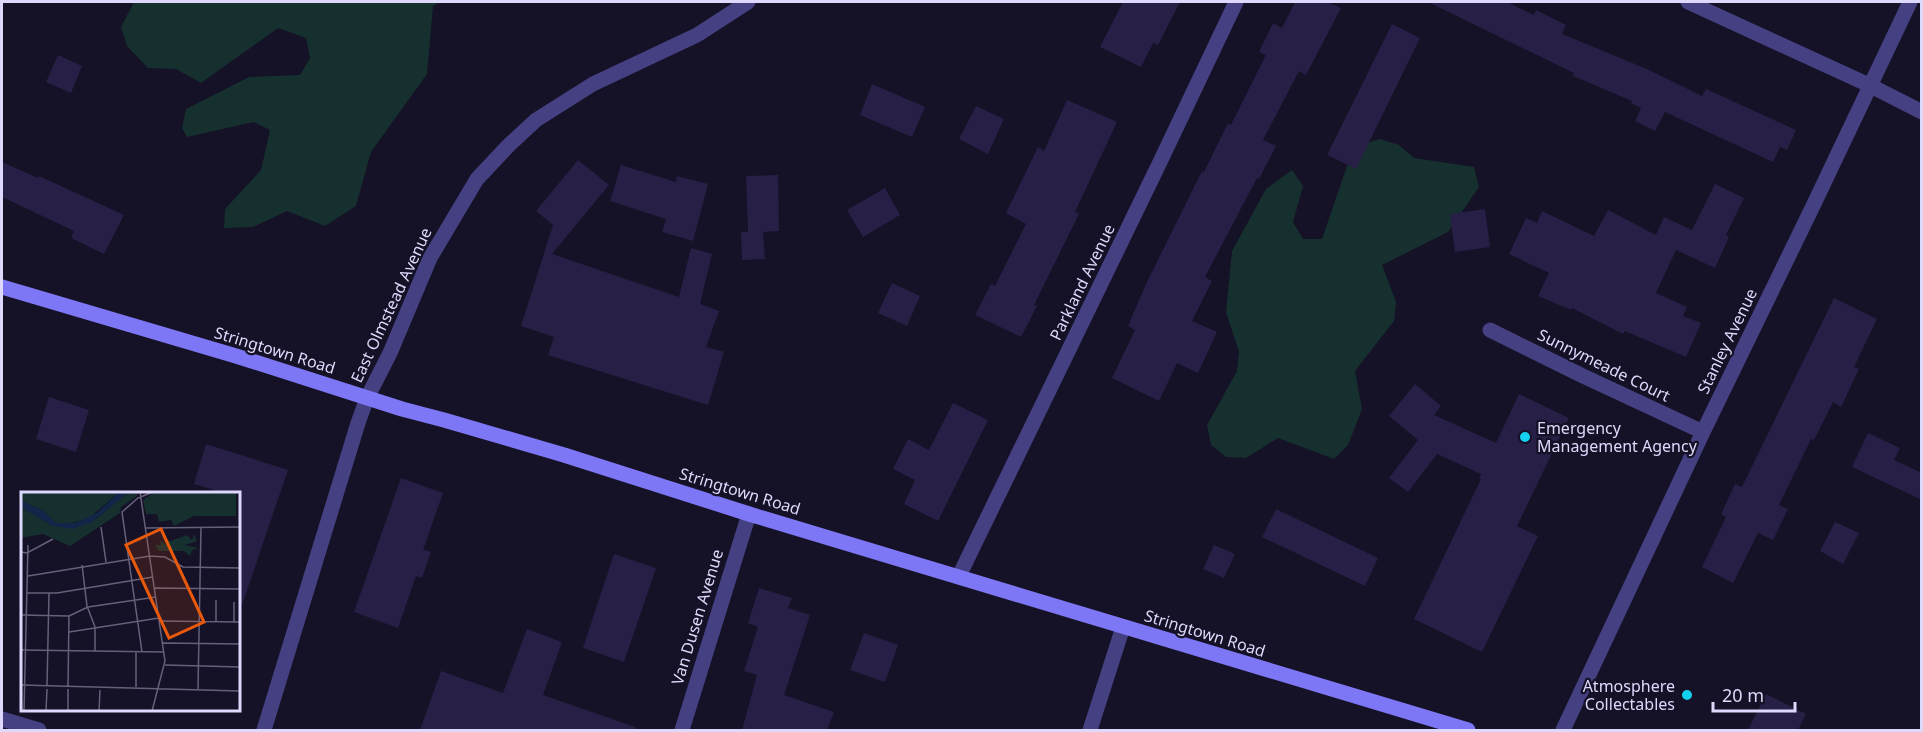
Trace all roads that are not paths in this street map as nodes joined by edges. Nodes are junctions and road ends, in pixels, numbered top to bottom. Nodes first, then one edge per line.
1 (748, 2) edge
2 (1236, 2) edge
3 (1688, 2) edge
4 (1910, 2) edge
5 (1869, 85) junction
6 (1922, 111) edge
7 (2, 286) edge
8 (1490, 330) dead end
9 (367, 398) junction
10 (1703, 432) junction
11 (749, 514) junction
12 (959, 576) junction
13 (1123, 627) junction
14 (2, 719) edge
15 (39, 730) edge
16 (264, 730) edge
17 (682, 730) edge
18 (1090, 730) edge
19 (1468, 730) edge
20 (1563, 730) edge

1 - 9 street, East Olmstead Avenue
2 - 12 street, Parkland Avenue
3 - 5 street
4 - 5 street, Stanley Avenue
5 - 6 street
5 - 10 street, Stanley Avenue
7 - 9 main road, Stringtown Road
8 - 10 street, Sunnymeade Court
9 - 11 main road, Stringtown Road
9 - 16 street, East Olmstead Avenue
10 - 20 street, Stanley Avenue
11 - 12 main road, Stringtown Road
11 - 17 street, Van Dusen Avenue
12 - 13 main road, Stringtown Road
13 - 18 street
13 - 19 main road, Stringtown Road
14 - 15 street

